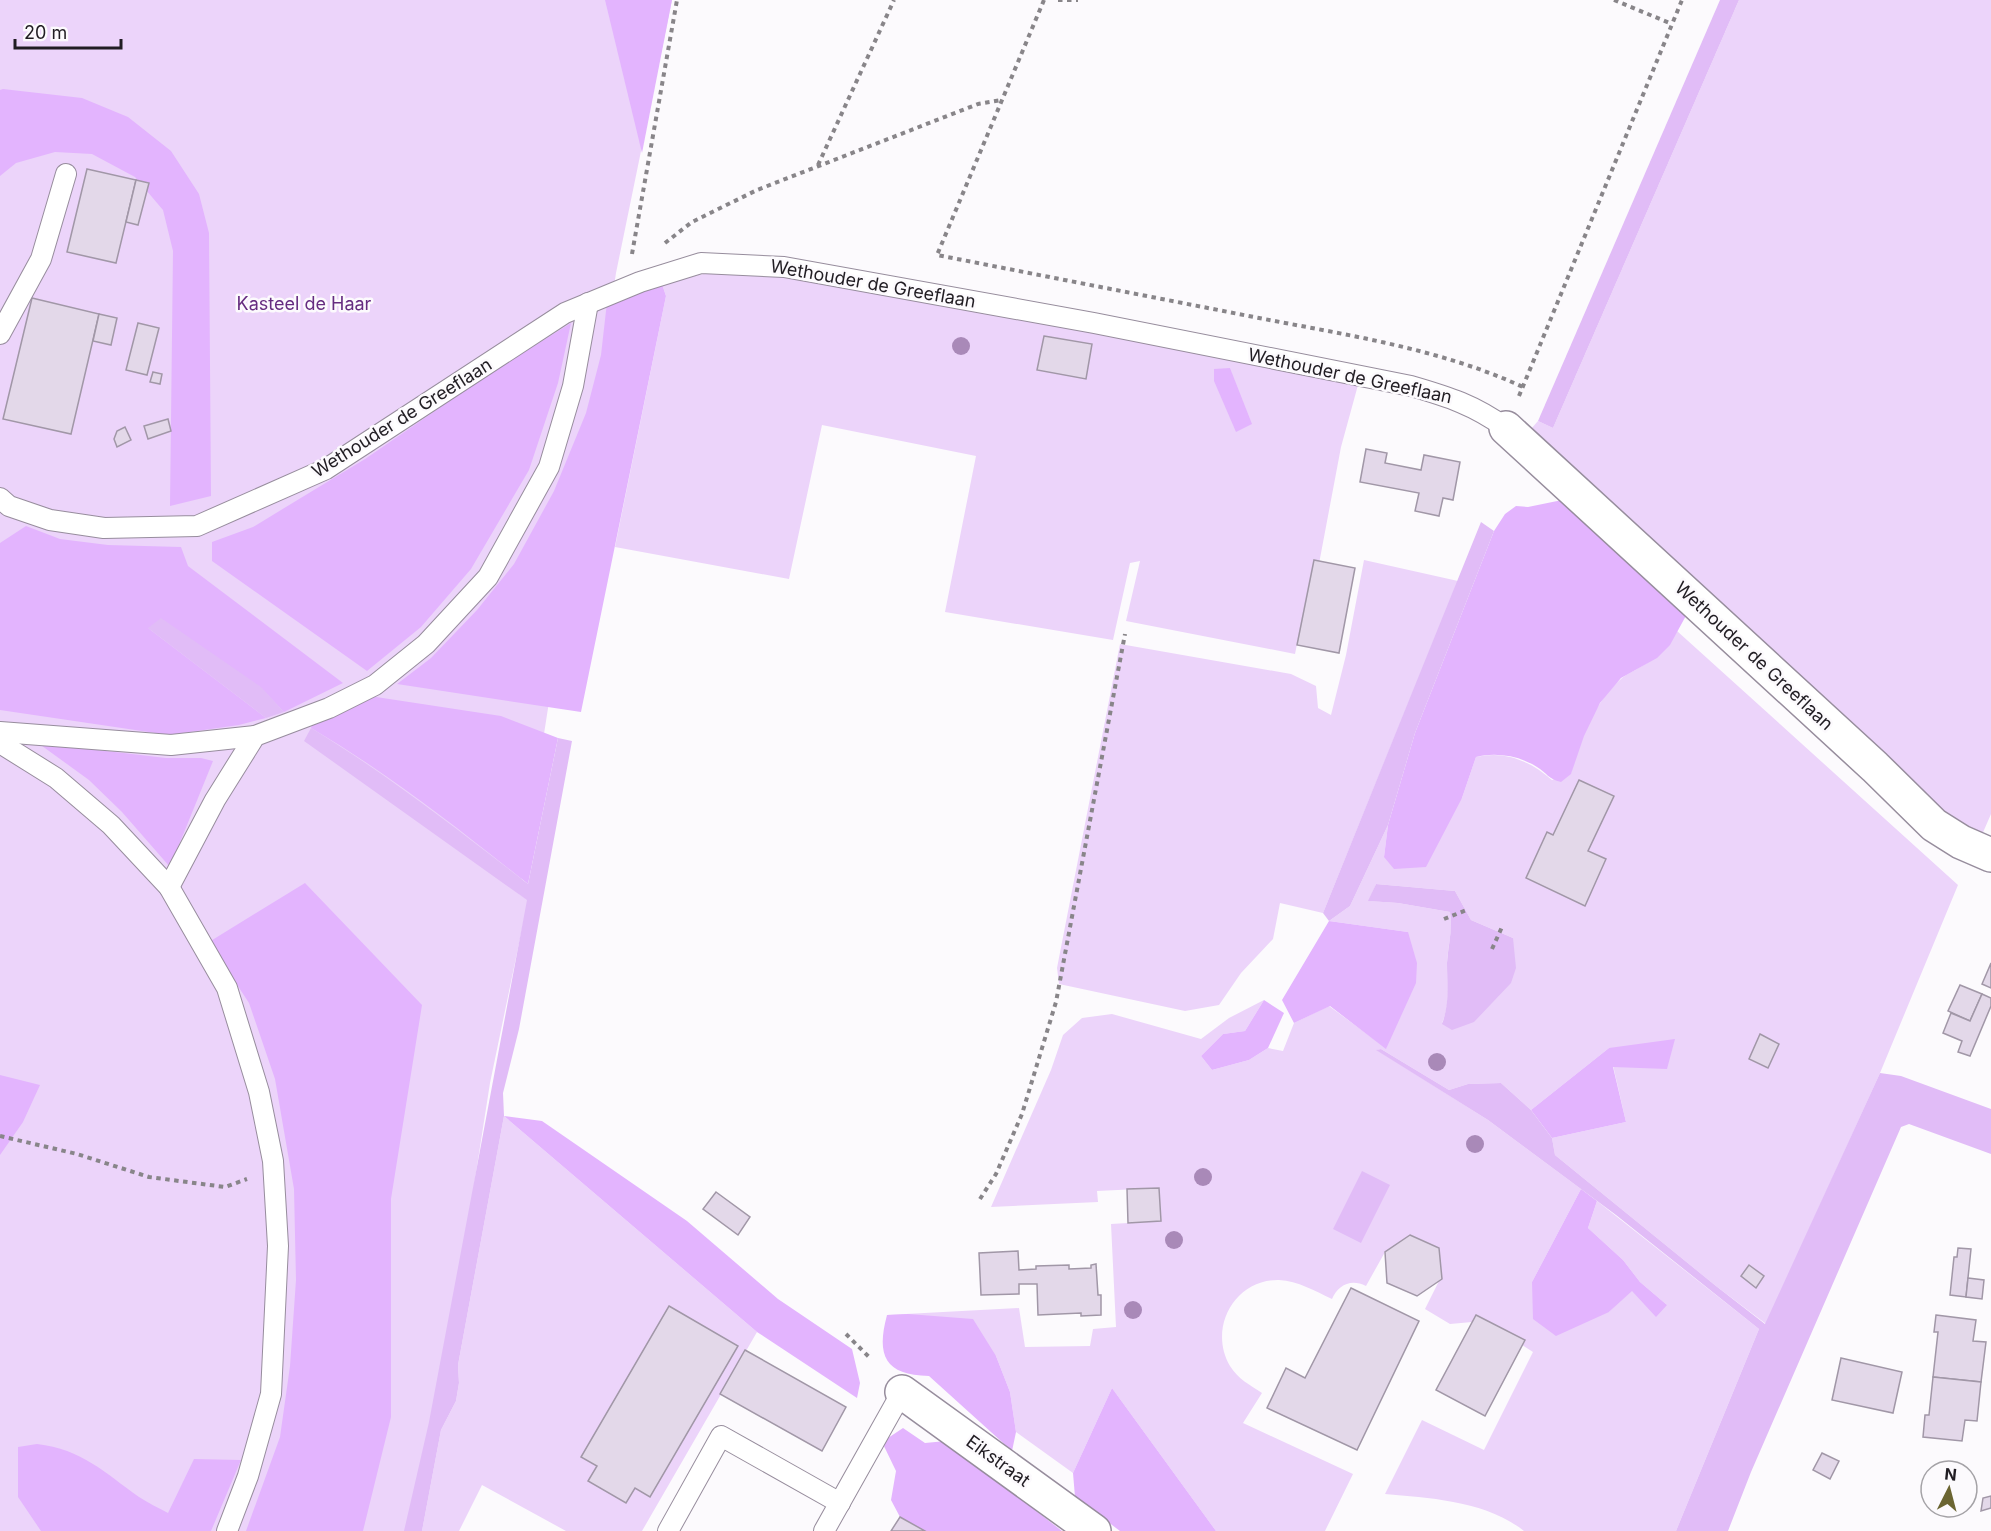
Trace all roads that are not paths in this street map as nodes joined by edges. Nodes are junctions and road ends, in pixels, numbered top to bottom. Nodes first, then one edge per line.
1 (66, 174) dead end
2 (588, 303) junction
3 (0, 334) edge
4 (1506, 428) joint
5 (0, 498) edge
6 (0, 732) edge
7 (255, 736) junction
8 (0, 743) edge
9 (1991, 855) edge
10 (169, 887) junction
11 (902, 1392) joint
12 (840, 1503) junction
13 (227, 1531) edge
14 (668, 1531) edge
15 (824, 1531) edge
16 (1094, 1531) edge

1 - 3 lane
2 - 4 lane, Wethouder de Greeflaan
2 - 5 lane, Wethouder de Greeflaan
2 - 7 lane
4 - 9 street, Wethouder de Greeflaan
6 - 7 lane
7 - 10 lane
8 - 10 lane
10 - 13 lane
11 - 12 lane
11 - 16 street, Eikstraat
12 - 14 lane
12 - 15 lane

